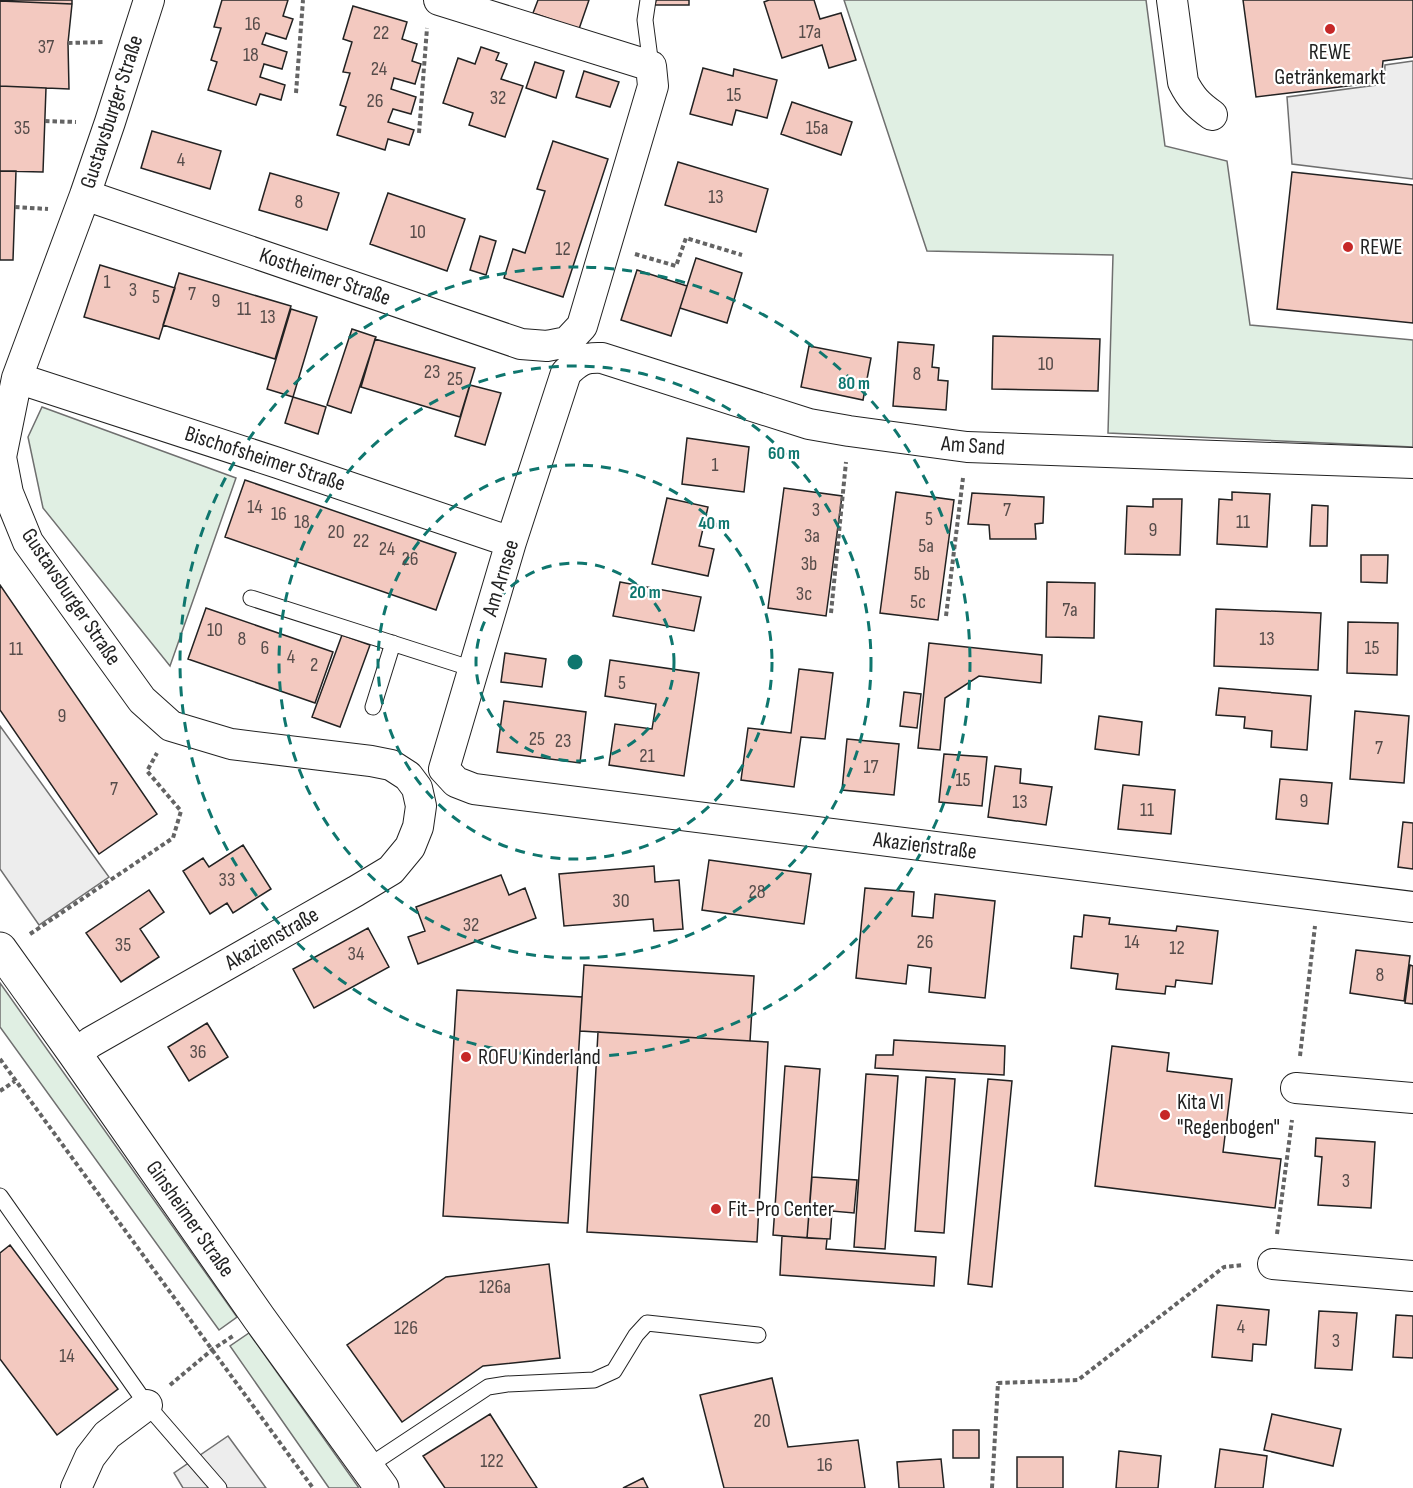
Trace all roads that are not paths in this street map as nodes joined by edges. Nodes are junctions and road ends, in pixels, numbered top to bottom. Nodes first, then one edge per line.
1 (148, 0) edge
2 (648, 0) edge
3 (1172, 0) edge
4 (433, 11) edge
5 (651, 66) junction
6 (1212, 115) dead end
7 (85, 195) junction
8 (17, 378) junction
9 (561, 387) joint
10 (1413, 462) edge
11 (1, 465) edge
12 (511, 542) junction
13 (251, 598) dead end
14 (393, 643) junction
15 (473, 669) junction
16 (373, 707) dead end
17 (444, 770) joint
18 (417, 788) joint
19 (1413, 907) edge
20 (10, 944) edge
21 (75, 1054) junction
22 (1296, 1088) road end
23 (1413, 1098) edge
24 (0, 1196) edge
25 (1273, 1263) road end
26 (1413, 1276) edge
27 (758, 1335) dead end
28 (147, 1405) junction
29 (375, 1477) edge
30 (76, 1488) edge
31 (219, 1488) edge

1 - 7 street, Gustavsburger Straße
2 - 5 lane
3 - 6 street
4 - 5 street
5 - 7 street, Kostheimer Straße
7 - 8 street, Gustavsburger Straße
8 - 11 street, Gustavsburger Straße
8 - 12 street, Bischofsheimer Straße
9 - 10 street, Am Sand
9 - 12 street, Am Arnsee
11 - 18 street, Gustavsburger Straße
12 - 15 street, Am Arnsee
13 - 14 lane
14 - 15 lane
14 - 16 lane
15 - 17 street, Am Arnsee
17 - 19 street, Akazienstraße
18 - 21 street, Akazienstraße
20 - 21 main road, Ginsheimer Straße
21 - 29 main road, Ginsheimer Straße
22 - 23 street
24 - 28 lane
25 - 26 street
27 - 29 lane
28 - 30 street
28 - 31 lane

